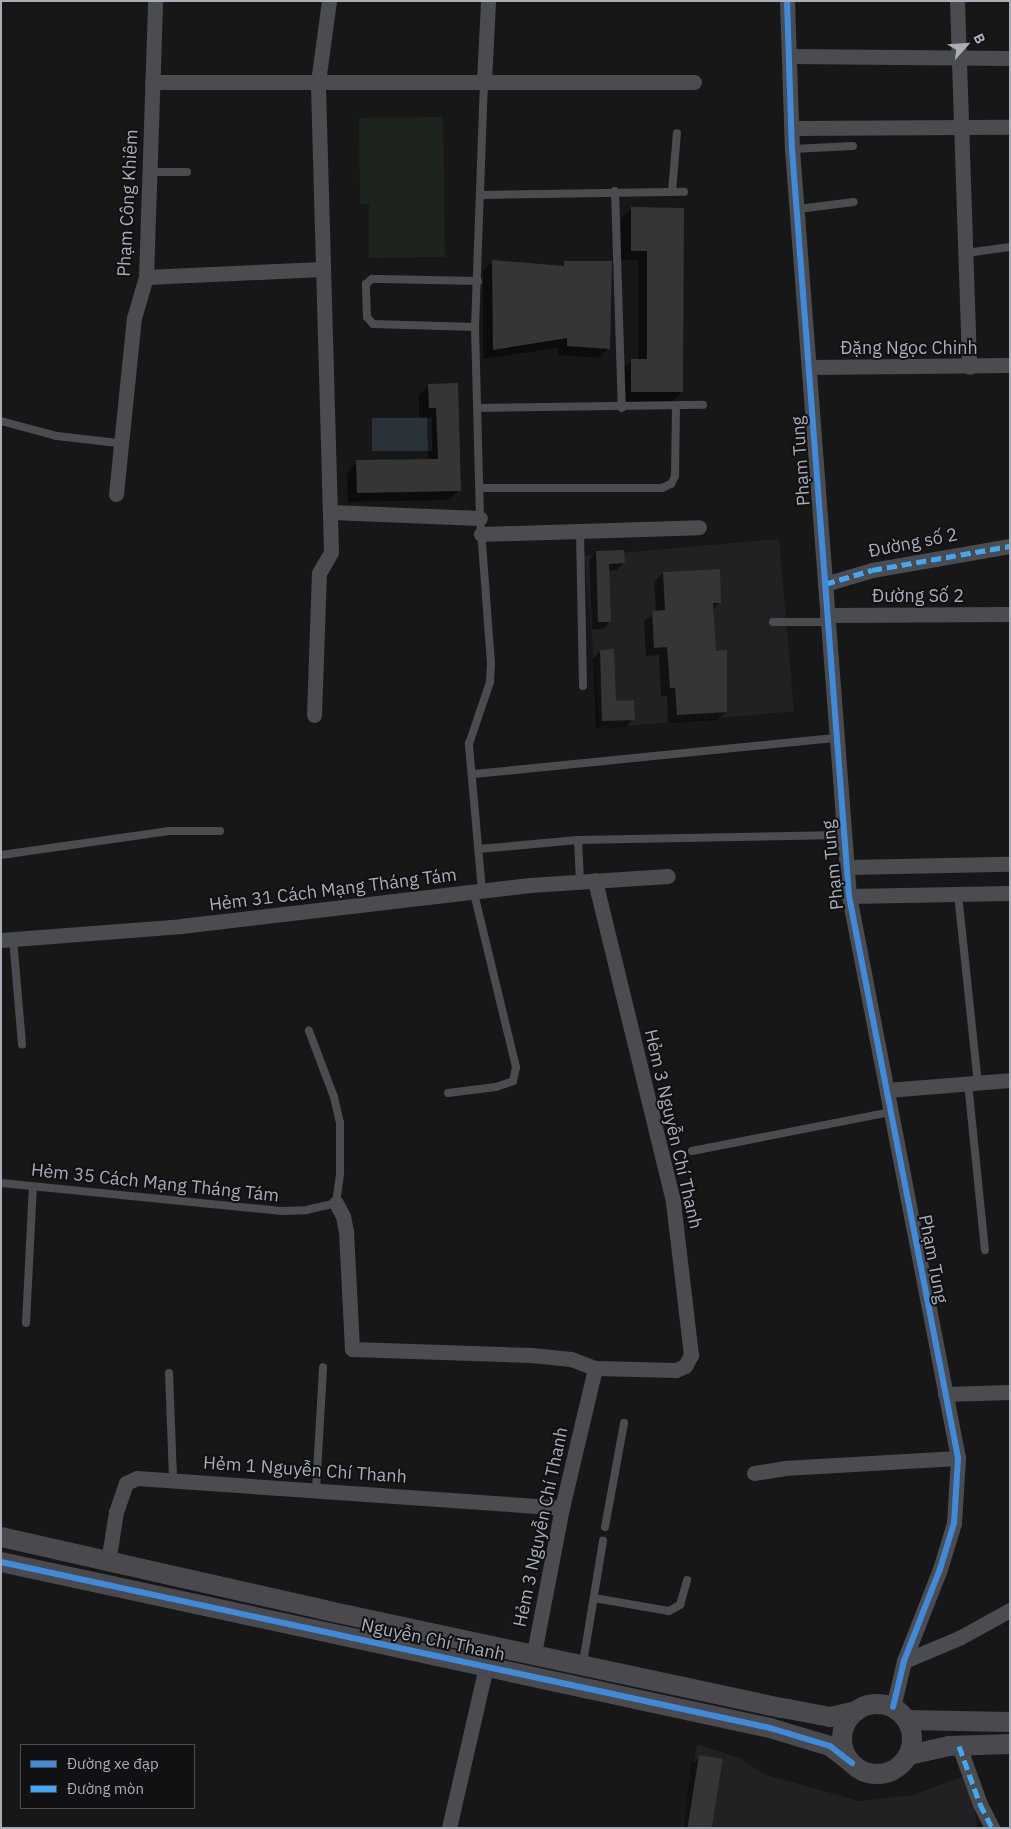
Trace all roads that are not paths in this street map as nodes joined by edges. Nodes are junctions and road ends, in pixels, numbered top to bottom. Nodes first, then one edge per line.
1 (155, 1) edge
2 (328, 1) edge
3 (488, 1) edge
4 (787, 1) edge
5 (957, 1) edge
6 (789, 56) junction
7 (960, 57) junction
8 (1010, 58) edge
9 (484, 80) junction
10 (152, 82) junction
11 (318, 82) junction
12 (694, 82) dead end
13 (962, 127) junction
14 (1010, 127) edge
15 (792, 128) junction
16 (677, 133) dead end
17 (853, 146) dead end
18 (792, 149) junction
19 (150, 172) junction
20 (187, 172) dead end
21 (615, 191) junction
22 (672, 192) junction
23 (684, 192) dead end
24 (482, 195) junction
25 (854, 202) dead end
26 (798, 210) junction
27 (1010, 246) edge
28 (966, 253) junction
29 (322, 269) junction
30 (146, 277) junction
31 (478, 281) junction
32 (475, 327) junction
33 (1010, 365) edge
34 (969, 367) junction
35 (809, 368) junction
36 (703, 405) dead end
37 (676, 406) junction
38 (479, 408) junction
39 (622, 408) junction
40 (1, 422) edge
41 (118, 443) junction
42 (480, 488) junction
43 (116, 494) dead end
44 (331, 512) junction
45 (480, 518) junction
46 (699, 527) dead end
47 (580, 531) junction
48 (481, 534) junction
49 (1010, 546) edge
50 (825, 584) junction
51 (1010, 614) edge
52 (827, 618) junction
53 (772, 622) dead end
54 (583, 686) dead end
55 (314, 715) dead end
56 (837, 738) junction
57 (474, 774) junction
58 (220, 831) dead end
59 (844, 835) junction
60 (578, 840) junction
61 (479, 849) junction
62 (1, 855) edge
63 (1010, 864) edge
64 (847, 866) junction
65 (668, 876) dead end
66 (596, 880) junction
67 (580, 881) junction
68 (478, 892) junction
69 (1010, 893) edge
70 (958, 894) junction
71 (849, 896) junction
72 (7, 939) edge
73 (309, 1031) dead end
74 (22, 1045) dead end
75 (1010, 1080) edge
76 (973, 1083) junction
77 (887, 1090) junction
78 (448, 1093) dead end
79 (891, 1112) junction
80 (692, 1151) dead end
81 (1, 1183) edge
82 (33, 1187) junction
83 (336, 1202) junction
84 (985, 1250) dead end
85 (26, 1323) dead end
86 (323, 1367) dead end
87 (595, 1368) junction
88 (170, 1373) dead end
89 (1010, 1392) edge
90 (945, 1394) junction
91 (624, 1424) dead end
92 (958, 1458) junction
93 (754, 1473) dead end
94 (173, 1479) junction
95 (316, 1490) junction
96 (562, 1508) junction
97 (605, 1527) dead end
98 (1, 1537) edge
99 (603, 1541) dead end
100 (51, 1549) junction
101 (1, 1562) edge
102 (108, 1562) junction
103 (47, 1573) junction
104 (687, 1580) dead end
105 (594, 1598) junction
106 (324, 1610) junction
107 (1010, 1610) edge
108 (321, 1632) junction
109 (534, 1653) junction
110 (904, 1661) junction
111 (583, 1664) junction
112 (486, 1666) junction
113 (531, 1675) junction
114 (856, 1711) junction
115 (900, 1714) junction
116 (1010, 1722) edge
117 (1010, 1744) edge
118 (959, 1746) junction
119 (909, 1755) junction
120 (852, 1763) junction
121 (448, 1828) edge
122 (992, 1828) edge

1 - 10 street, Phạm Công Khiêm
2 - 11 street
3 - 9 street
4 - 6 street, Phạm Tung
5 - 7 street
6 - 7 street
6 - 15 street, Phạm Tung
7 - 8 street
7 - 13 street
9 - 11 street
9 - 12 street
9 - 24 lane
10 - 11 street
10 - 19 street, Phạm Công Khiêm
11 - 29 street
13 - 14 street
13 - 15 street
13 - 28 street
15 - 18 street, Phạm Tung
16 - 22 lane
17 - 18 lane
18 - 26 street, Phạm Tung
19 - 20 lane
19 - 30 street, Phạm Công Khiêm
21 - 22 lane
21 - 24 lane
21 - 39 lane
22 - 23 lane
24 - 31 lane
25 - 26 lane
26 - 35 street, Phạm Tung
27 - 28 lane
28 - 34 street
29 - 30 street
29 - 44 street
30 - 41 street, Phạm Công Khiêm
31 - 32 lane
31 - 32 lane
32 - 38 lane
33 - 34 street, Đặng Ngọc Chinh
34 - 35 street, Đặng Ngọc Chinh
35 - 50 street, Phạm Tung
36 - 37 lane
37 - 39 lane
37 - 42 lane
38 - 39 lane
38 - 42 lane
40 - 41 lane
41 - 43 street, Phạm Công Khiêm
42 - 45 lane
44 - 45 street
44 - 55 street
45 - 48 lane
46 - 47 street
47 - 48 street
47 - 54 lane
48 - 57 lane
49 - 50 street, Đường số 2
50 - 52 street, Phạm Tung
51 - 52 street, Đường Số 2
52 - 53 lane
52 - 56 street, Phạm Tung
56 - 57 lane
56 - 59 street, Phạm Tung
57 - 61 lane
58 - 62 lane
59 - 60 lane
59 - 64 street, Phạm Tung
60 - 61 lane
60 - 67 lane
61 - 68 lane
63 - 64 street
64 - 71 street, Phạm Tung
65 - 66 street, Hẻm 31 Cách Mạng Tháng Tám
66 - 67 street, Hẻm 31 Cách Mạng Tháng Tám
66 - 87 street, Hẻm 3 Nguyễn Chí Thanh
67 - 68 street, Hẻm 31 Cách Mạng Tháng Tám
68 - 72 street, Hẻm 31 Cách Mạng Tháng Tám
68 - 78 lane
69 - 70 street
70 - 71 street
70 - 76 lane
71 - 77 street, Phạm Tung
72 - 74 lane
73 - 83 lane
75 - 76 street
76 - 77 street
76 - 84 lane
77 - 79 street, Phạm Tung
79 - 80 lane
79 - 90 street, Phạm Tung
81 - 82 lane, Hẻm 35 Cách Mạng Tháng Tám
82 - 83 lane, Hẻm 35 Cách Mạng Tháng Tám
82 - 85 lane
83 - 87 street
86 - 95 lane
87 - 96 street, Hẻm 3 Nguyễn Chí Thanh
88 - 94 lane
89 - 90 street
90 - 92 street, Phạm Tung
91 - 97 lane
92 - 93 street
92 - 110 street, Phạm Tung
94 - 95 street, Hẻm 1 Nguyễn Chí Thanh
94 - 102 street, Hẻm 1 Nguyễn Chí Thanh
95 - 96 street, Hẻm 1 Nguyễn Chí Thanh
96 - 109 street, Hẻm 3 Nguyễn Chí Thanh
98 - 100 street, Nguyễn Chí Thanh
99 - 105 lane
100 - 102 street, Nguyễn Chí Thanh
100 - 103 street
101 - 103 street, Nguyễn Chí Thanh
102 - 106 street, Nguyễn Chí Thanh
103 - 108 street, Nguyễn Chí Thanh
104 - 105 lane
105 - 111 lane
106 - 108 street
106 - 109 street, Nguyễn Chí Thanh
107 - 110 street
108 - 112 street, Nguyễn Chí Thanh
109 - 111 street, Nguyễn Chí Thanh
109 - 113 street
110 - 115 street, Phạm Tung
111 - 114 street, Nguyễn Chí Thanh
112 - 113 street, Nguyễn Chí Thanh
112 - 121 street
113 - 120 street, Nguyễn Chí Thanh
114 - 115 street
114 - 120 street
115 - 116 street
115 - 119 street
117 - 118 street
118 - 119 street
118 - 122 street
119 - 120 street

